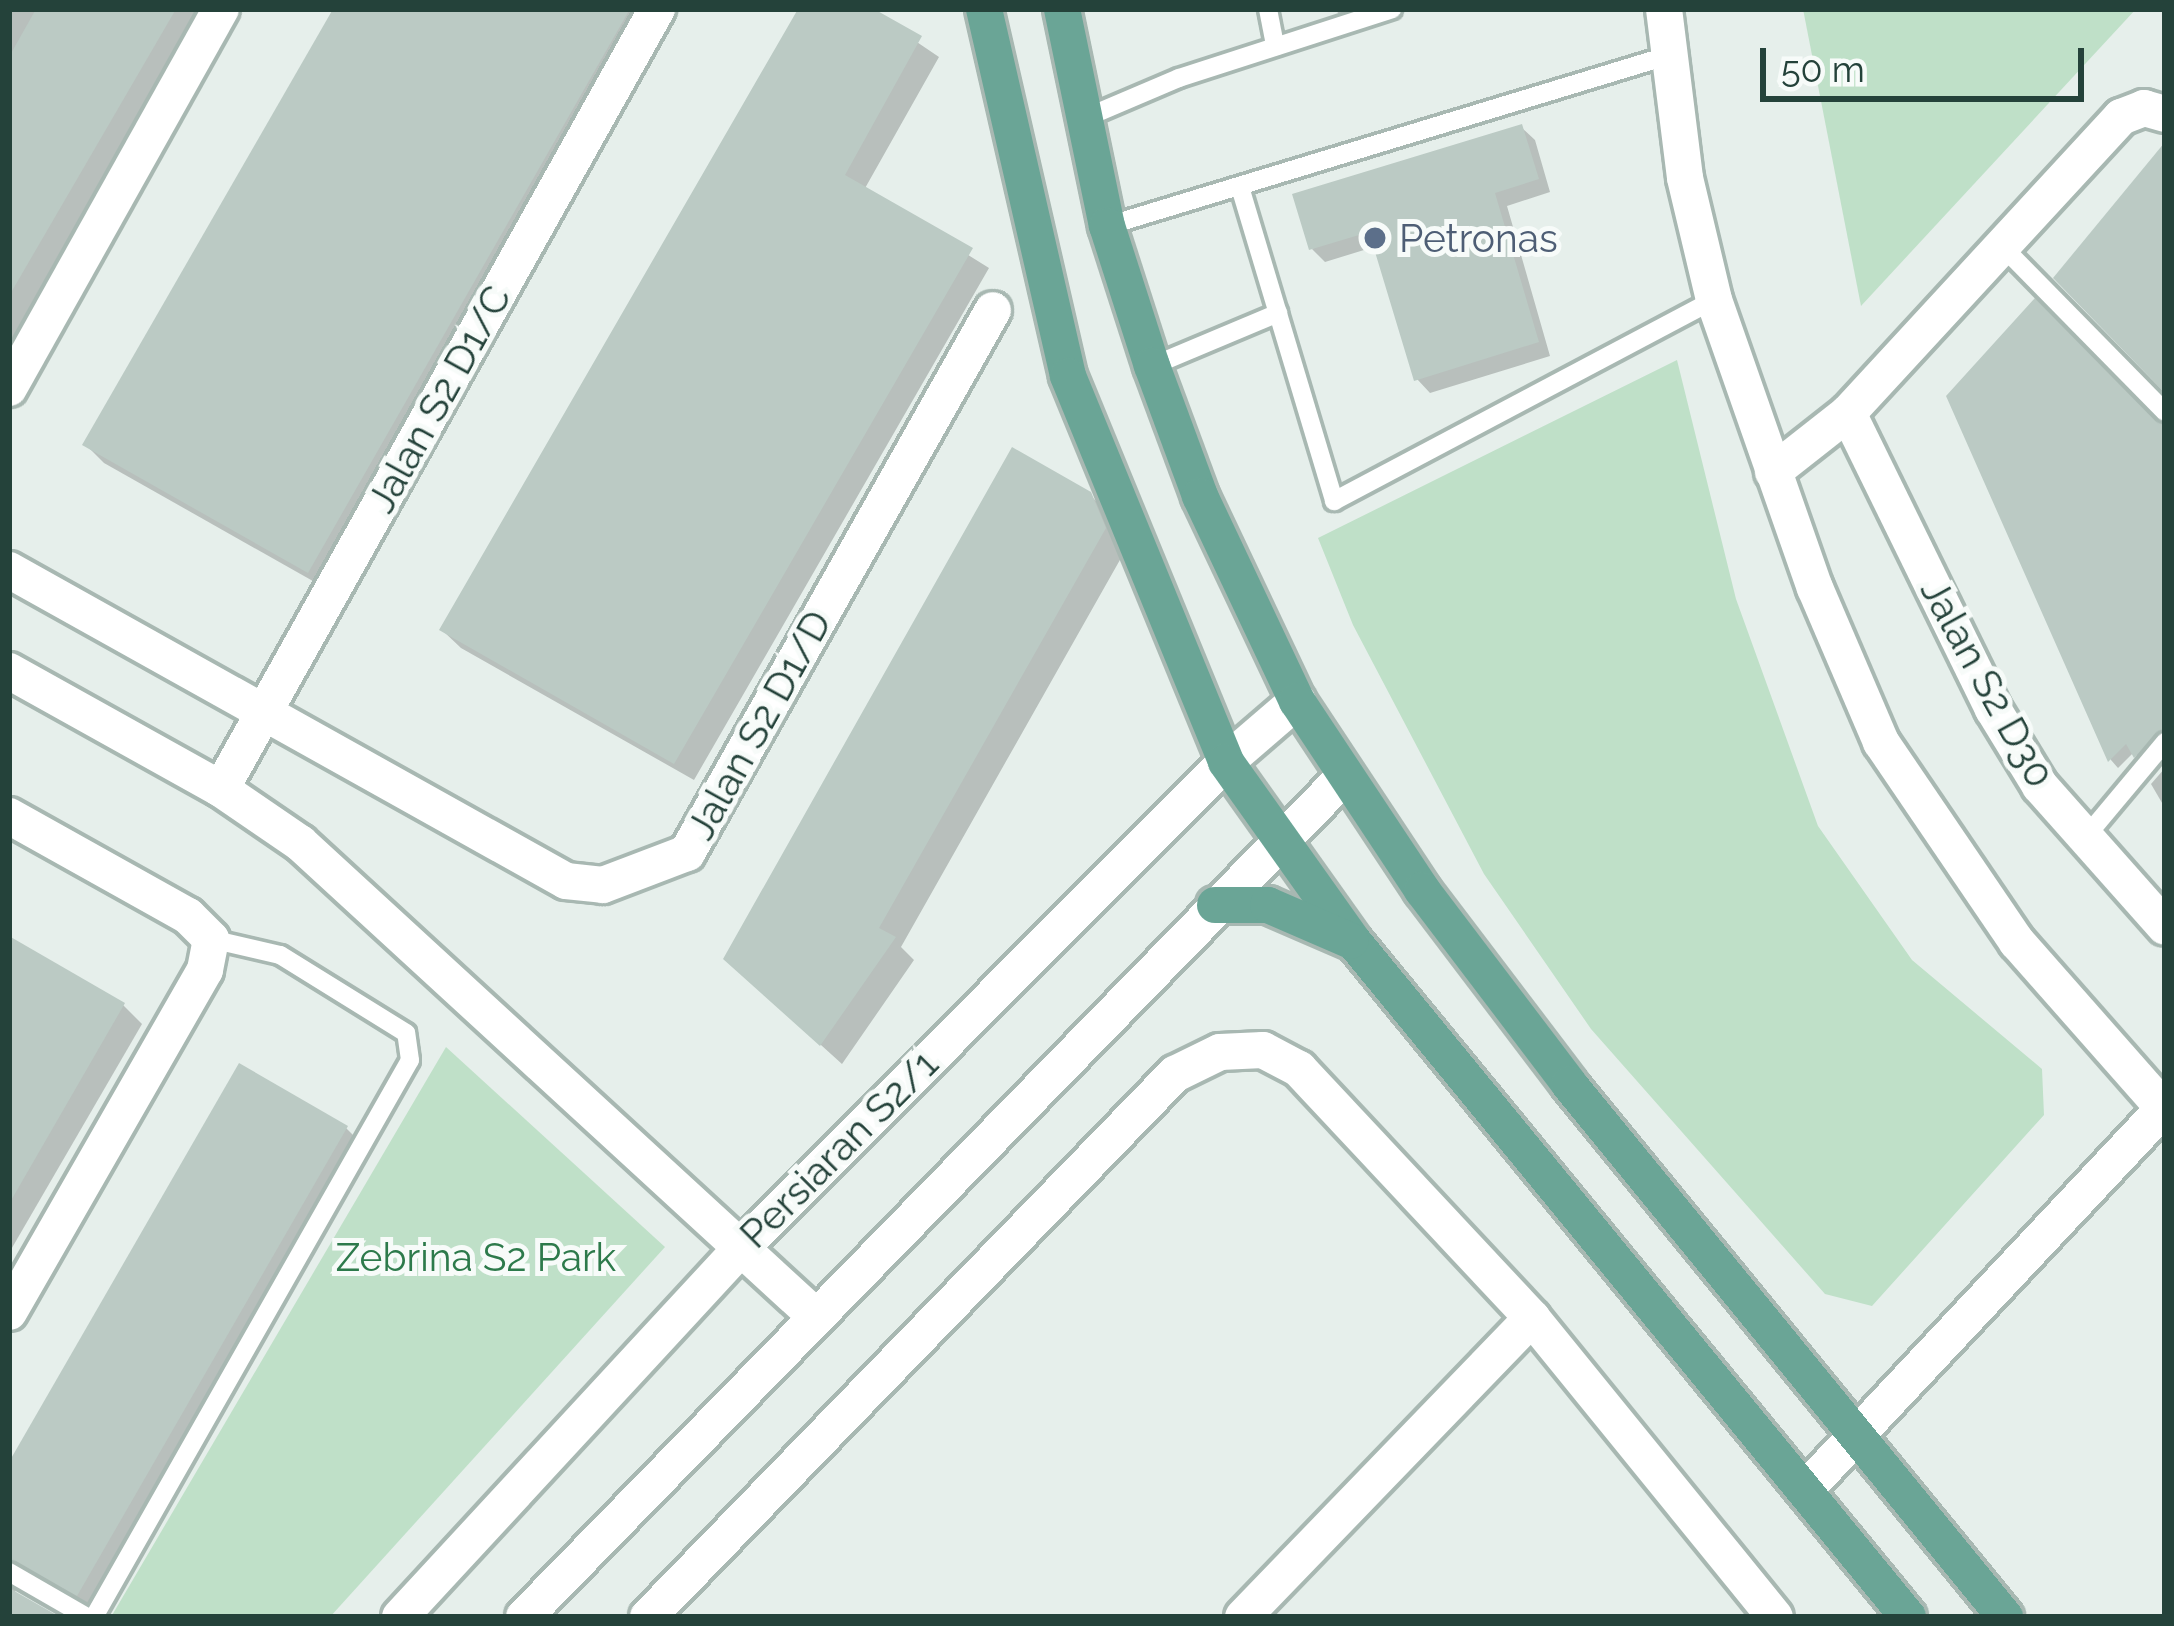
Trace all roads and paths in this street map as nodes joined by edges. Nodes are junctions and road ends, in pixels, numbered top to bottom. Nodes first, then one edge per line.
1 (221, 9) edge
2 (657, 9) edge
3 (984, 9) edge
4 (1062, 9) edge
5 (1268, 9) edge
6 (1392, 9) edge
7 (1664, 9) edge
8 (1275, 46) junction
9 (1667, 56) junction
10 (2154, 111) edge
11 (1085, 118) junction
12 (1240, 187) junction
13 (1107, 226) junction
14 (2001, 245) junction
15 (1714, 299) junction
16 (994, 310) dead end
17 (1278, 313) junction
18 (1152, 366) junction
19 (9, 388) edge
20 (2165, 412) edge
21 (1848, 413) junction
22 (1773, 472) junction
23 (9, 570) edge
24 (9, 671) edge
25 (1297, 700) junction
26 (264, 712) junction
27 (2165, 742) edge
28 (1226, 762) junction
29 (1343, 778) junction
30 (221, 790) junction
31 (14, 829) edge
32 (1278, 840) junction
33 (2082, 841) junction
34 (1215, 905) junction
35 (2165, 927) edge
36 (211, 939) junction
37 (1354, 942) junction
38 (2164, 1109) edge
39 (742, 1247) junction
40 (9, 1312) edge
41 (814, 1315) junction
42 (1532, 1318) junction
43 (1853, 1436) junction
44 (1806, 1489) junction
45 (9, 1572) edge
46 (90, 1617) edge
47 (400, 1617) edge
48 (524, 1617) edge
49 (648, 1617) edge
50 (1243, 1617) edge
51 (1775, 1617) edge
52 (1907, 1617) edge
53 (2005, 1617) edge

1 - 19 street
2 - 26 street, Jalan S2 D1/C
3 - 28 main road
4 - 11 main road
5 - 8 lane
6 - 8 lane
7 - 9 street
8 - 11 lane
9 - 12 lane
9 - 15 street
10 - 14 street
11 - 13 main road
12 - 13 lane
12 - 17 lane
13 - 18 main road
14 - 20 lane
14 - 21 street
15 - 17 lane
15 - 22 street
16 - 26 street, Jalan S2 D1/D
17 - 18 lane
18 - 25 main road
21 - 22 street
21 - 33 street, Jalan S2 D30
22 - 38 street
23 - 26 street, Jalan S2 D1/D
24 - 30 street
25 - 28 street, Persiaran S2/1
25 - 29 main road
26 - 30 street, Jalan S2 D1/C
27 - 33 lane
28 - 32 main road
28 - 39 street, Persiaran S2/1
29 - 32 street
29 - 43 main road
30 - 39 street
31 - 36 street
32 - 34 street
32 - 37 main road
33 - 35 street, Jalan S2 D30
34 - 37 main road
34 - 41 street
36 - 40 street
36 - 46 lane
37 - 44 main road
38 - 43 street
39 - 41 street
39 - 47 street, Persiaran S2/1
41 - 48 street
42 - 49 street
42 - 50 street
42 - 51 street
43 - 44 street
43 - 53 main road
44 - 52 main road
45 - 46 lane

